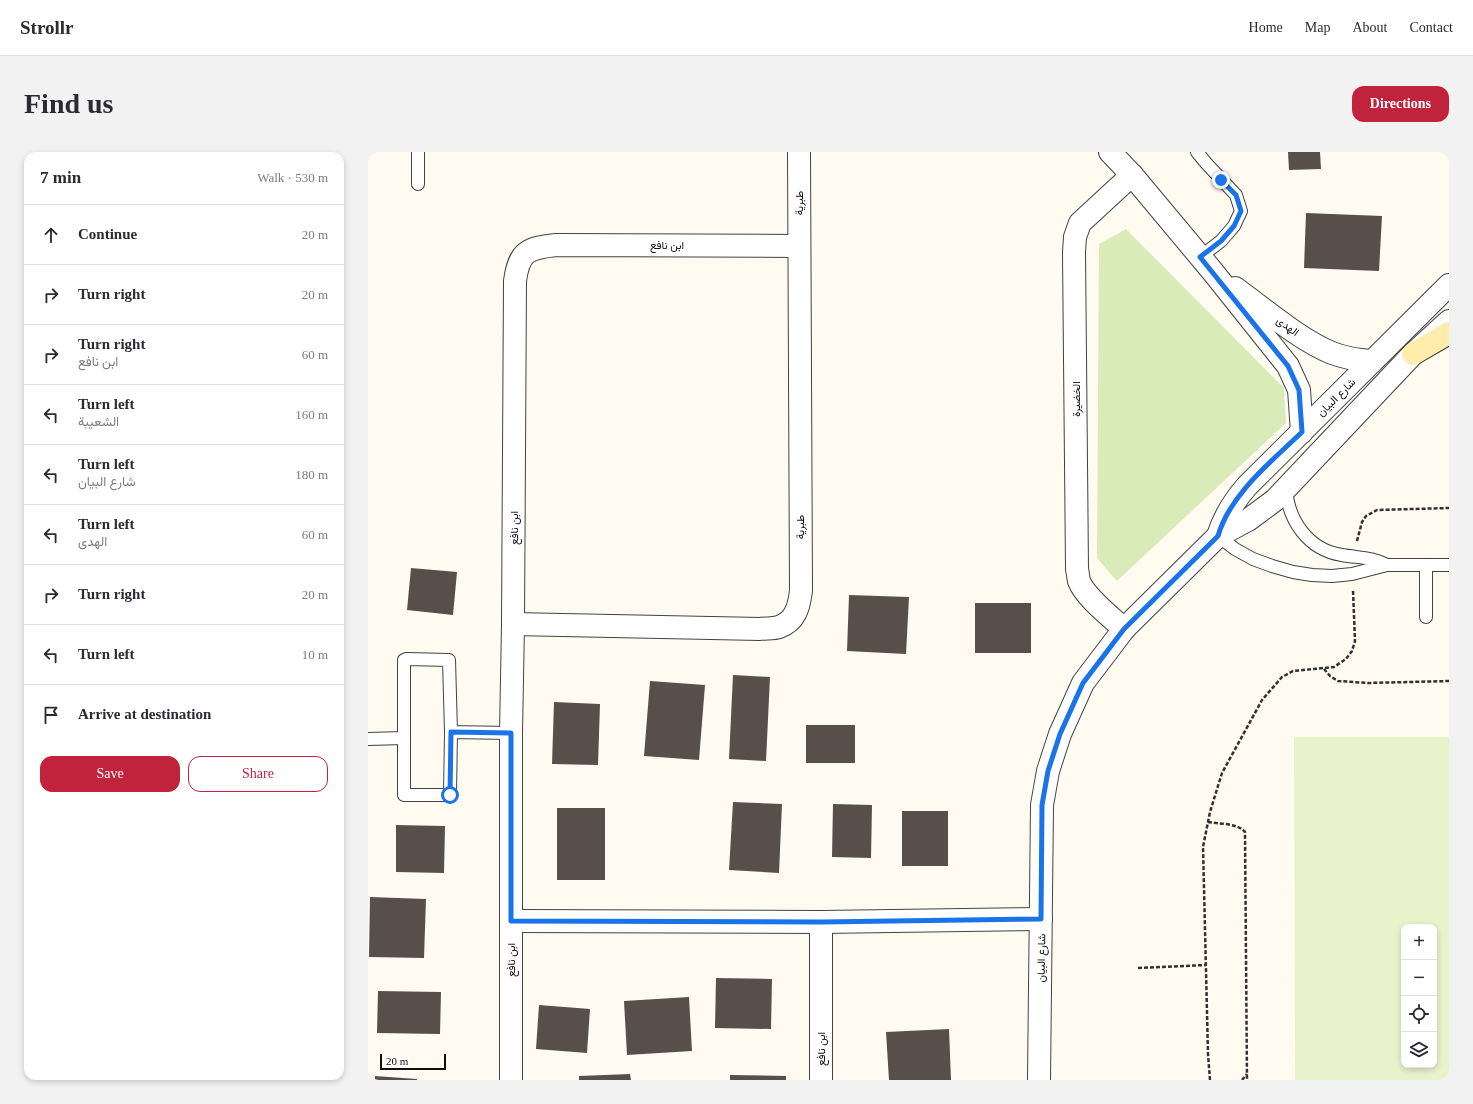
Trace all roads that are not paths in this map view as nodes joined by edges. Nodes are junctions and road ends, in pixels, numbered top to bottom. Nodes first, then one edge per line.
1 (418, 152) edge
2 (799, 152) edge
3 (1110, 152) edge
4 (1197, 152) edge
5 (1132, 175) junction
6 (418, 184) dead end
7 (799, 246) junction
8 (1207, 265) junction
9 (1449, 284) edge
10 (1449, 322) edge
11 (1449, 333) edge
12 (1413, 354) junction
13 (1371, 361) junction
14 (1302, 432) junction
15 (1286, 488) junction
16 (1218, 536) junction
17 (1387, 565) junction
18 (1426, 565) junction
19 (1449, 565) edge
20 (1426, 617) dead end
21 (513, 624) junction
22 (1124, 629) junction
23 (451, 732) junction
24 (511, 733) junction
25 (404, 738) junction
26 (368, 739) edge
27 (1041, 919) junction
28 (511, 921) junction
29 (821, 922) junction
30 (511, 1080) edge
31 (822, 1080) edge
32 (1039, 1080) edge

1 - 6 lane
2 - 7 street, طبرية
3 - 5 street, الهدى
4 - 8 lane
5 - 8 street, الهدى
5 - 22 street, الخضيرة
7 - 21 street, ابن نافع
7 - 21 street, طبرية
8 - 13 street, الهدى
8 - 14 street, الهدى
9 - 13 street, شارع البيان
10 - 12 street, شارع البيان
11 - 12 main road
12 - 15 street, شارع البيان
13 - 14 street, شارع البيان
14 - 16 street, شارع البيان
15 - 16 street, شارع البيان
15 - 17 lane
16 - 17 lane
16 - 22 street, شارع البيان
17 - 18 lane
18 - 19 lane
18 - 20 lane
21 - 24 street, ابن نافع
22 - 27 street, شارع البيان
23 - 24 lane
23 - 25 lane
23 - 25 lane
24 - 28 street, ابن نافع
25 - 26 lane
27 - 29 street
27 - 32 street, شارع البيان
28 - 29 street
28 - 30 street, ابن نافع
29 - 31 street, ابن نافع

